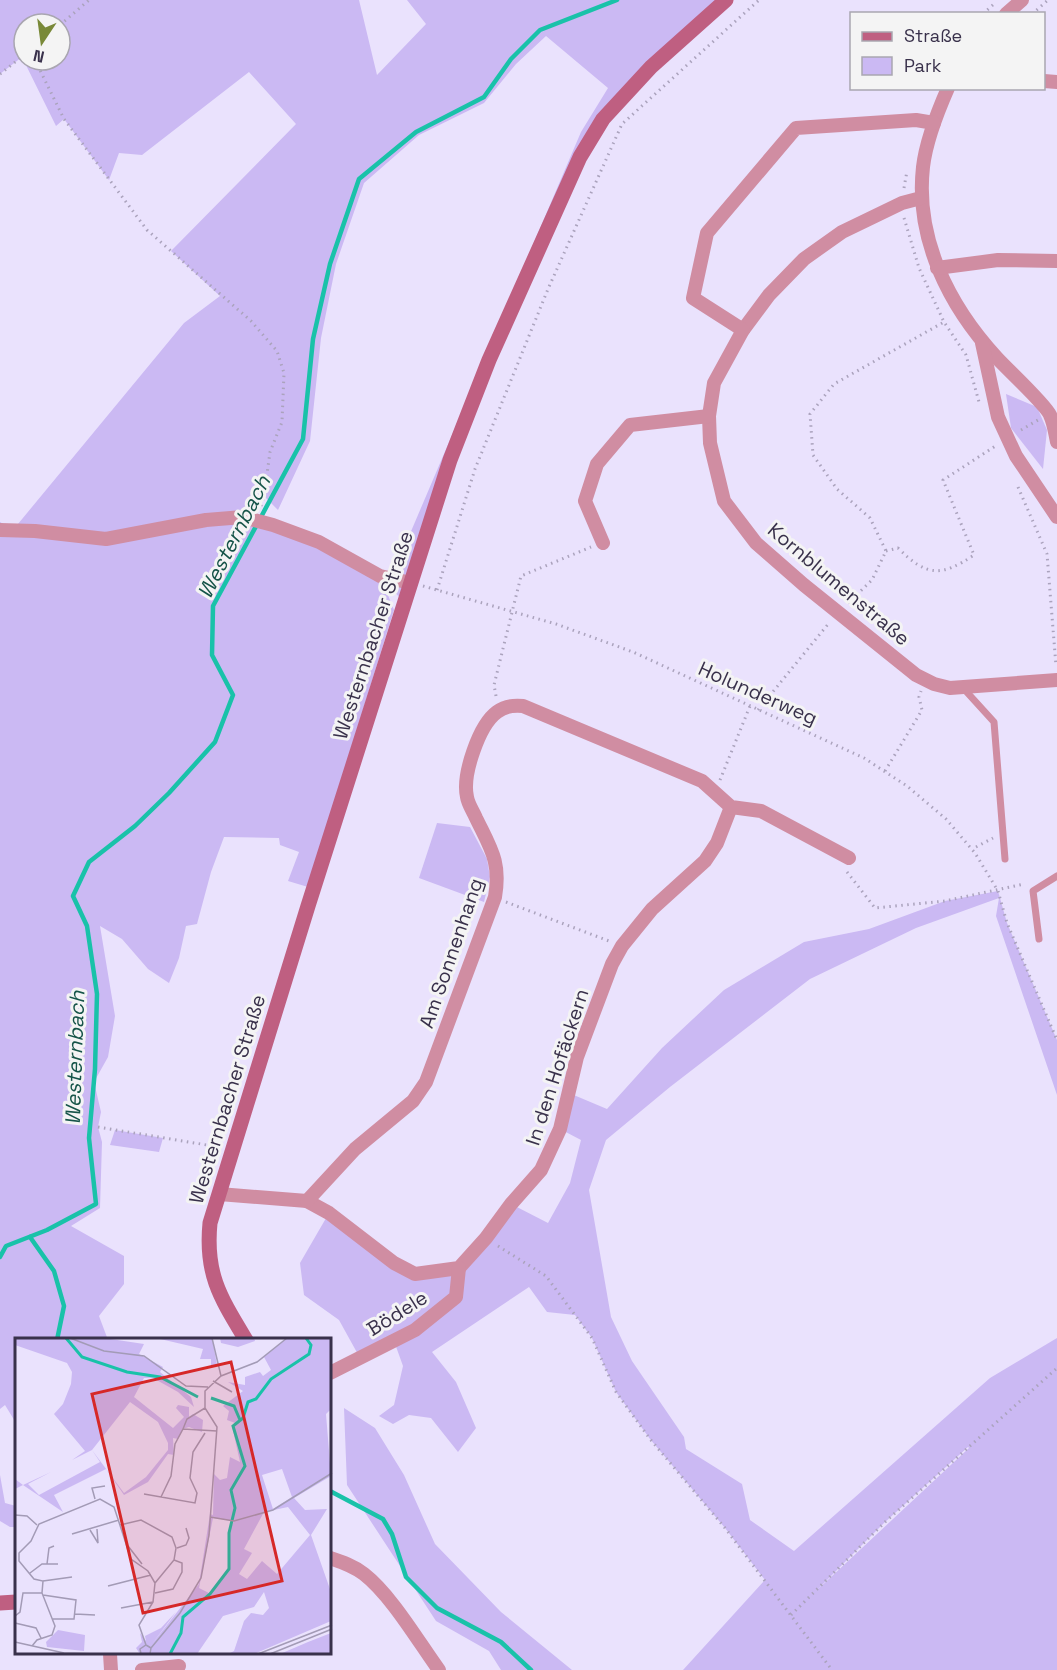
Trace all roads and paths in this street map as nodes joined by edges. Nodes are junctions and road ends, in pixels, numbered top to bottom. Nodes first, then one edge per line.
1 (89, 0) edge
2 (726, 0) edge
3 (759, 0) edge
4 (1000, 0) edge
5 (1022, 0) edge
6 (1048, 0) edge
7 (985, 12) edge
8 (1008, 12) edge
9 (1034, 12) edge
10 (72, 15) edge
11 (12, 64) edge
12 (41, 72) edge
13 (0, 74) edge
14 (947, 90) edge
15 (934, 123) junction
16 (921, 198) junction
17 (1057, 261) edge
18 (937, 268) junction
19 (944, 322) dead end
20 (743, 330) junction
21 (981, 341) junction
22 (1050, 413) junction
23 (710, 416) junction
24 (1008, 438) junction
25 (1057, 442) edge
26 (243, 517) junction
27 (1057, 517) edge
28 (0, 530) edge
29 (603, 543) joint
30 (886, 551) junction
31 (411, 583) junction
32 (512, 611) junction
33 (838, 613) junction
34 (925, 679) junction
35 (1057, 681) edge
36 (964, 688) junction
37 (750, 706) junction
38 (498, 710) junction
39 (758, 710) junction
40 (885, 771) junction
41 (715, 793) junction
42 (731, 807) junction
43 (1002, 833) junction
44 (976, 847) dead end
45 (849, 858) joint
46 (1005, 859) dead end
47 (1057, 876) edge
48 (998, 891) junction
49 (495, 897) junction
50 (1039, 939) dead end
51 (622, 946) junction
52 (1057, 1040) edge
53 (98, 1127) dead end
54 (232, 1152) junction
55 (219, 1194) junction
56 (307, 1201) junction
57 (486, 1238) junction
58 (459, 1268) junction
59 (245, 1338) edge
60 (1057, 1368) edge
61 (332, 1372) edge
62 (332, 1559) edge
63 (15, 1602) edge
64 (0, 1603) edge
65 (791, 1615) junction
66 (110, 1655) edge
67 (179, 1666) dead end
68 (111, 1670) edge
69 (142, 1670) edge
70 (439, 1670) edge
71 (832, 1670) edge

1 - 10 path
2 - 31 street, Westernbacher Straße
3 - 32 path, Holunderweg
4 - 7 path
5 - 8 street
6 - 9 path
11 - 13 path
12 - 26 path
14 - 15 street
15 - 16 street
15 - 20 street
16 - 18 street
16 - 20 street, Kornblumenstraße
17 - 18 street
18 - 21 street
19 - 30 path
20 - 23 street, Kornblumenstraße
21 - 22 street
21 - 24 street
22 - 24 path
22 - 25 street
23 - 29 street
23 - 33 street, Kornblumenstraße
24 - 27 street
24 - 30 path
26 - 28 street
26 - 31 street
29 - 32 path
30 - 33 path
31 - 54 street, Westernbacher Straße
32 - 37 path, Holunderweg
32 - 38 path
33 - 34 street, Kornblumenstraße
33 - 39 path
34 - 36 street, Kornblumenstraße
34 - 40 path
35 - 36 street, Kornblumenstraße
36 - 43 lane
37 - 39 path, Holunderweg
37 - 41 path
38 - 41 street
38 - 49 street, Am Sonnenhang
39 - 40 path, Holunderweg
40 - 48 path, Holunderweg
41 - 42 street
42 - 45 street
42 - 51 street, In den Hofäckern
43 - 44 path
43 - 46 lane
45 - 48 path
47 - 50 lane
48 - 52 path, Holunderweg
49 - 51 path
49 - 56 street, Am Sonnenhang
51 - 57 street, In den Hofäckern
53 - 54 path
54 - 55 street, Westernbacher Straße
55 - 56 street
55 - 59 street, Westernbacher Straße
56 - 58 street
57 - 58 street, In den Hofäckern
57 - 65 path
58 - 61 street, Bödele
60 - 65 path
62 - 70 street
63 - 64 street
65 - 71 path
66 - 68 street
67 - 69 street

